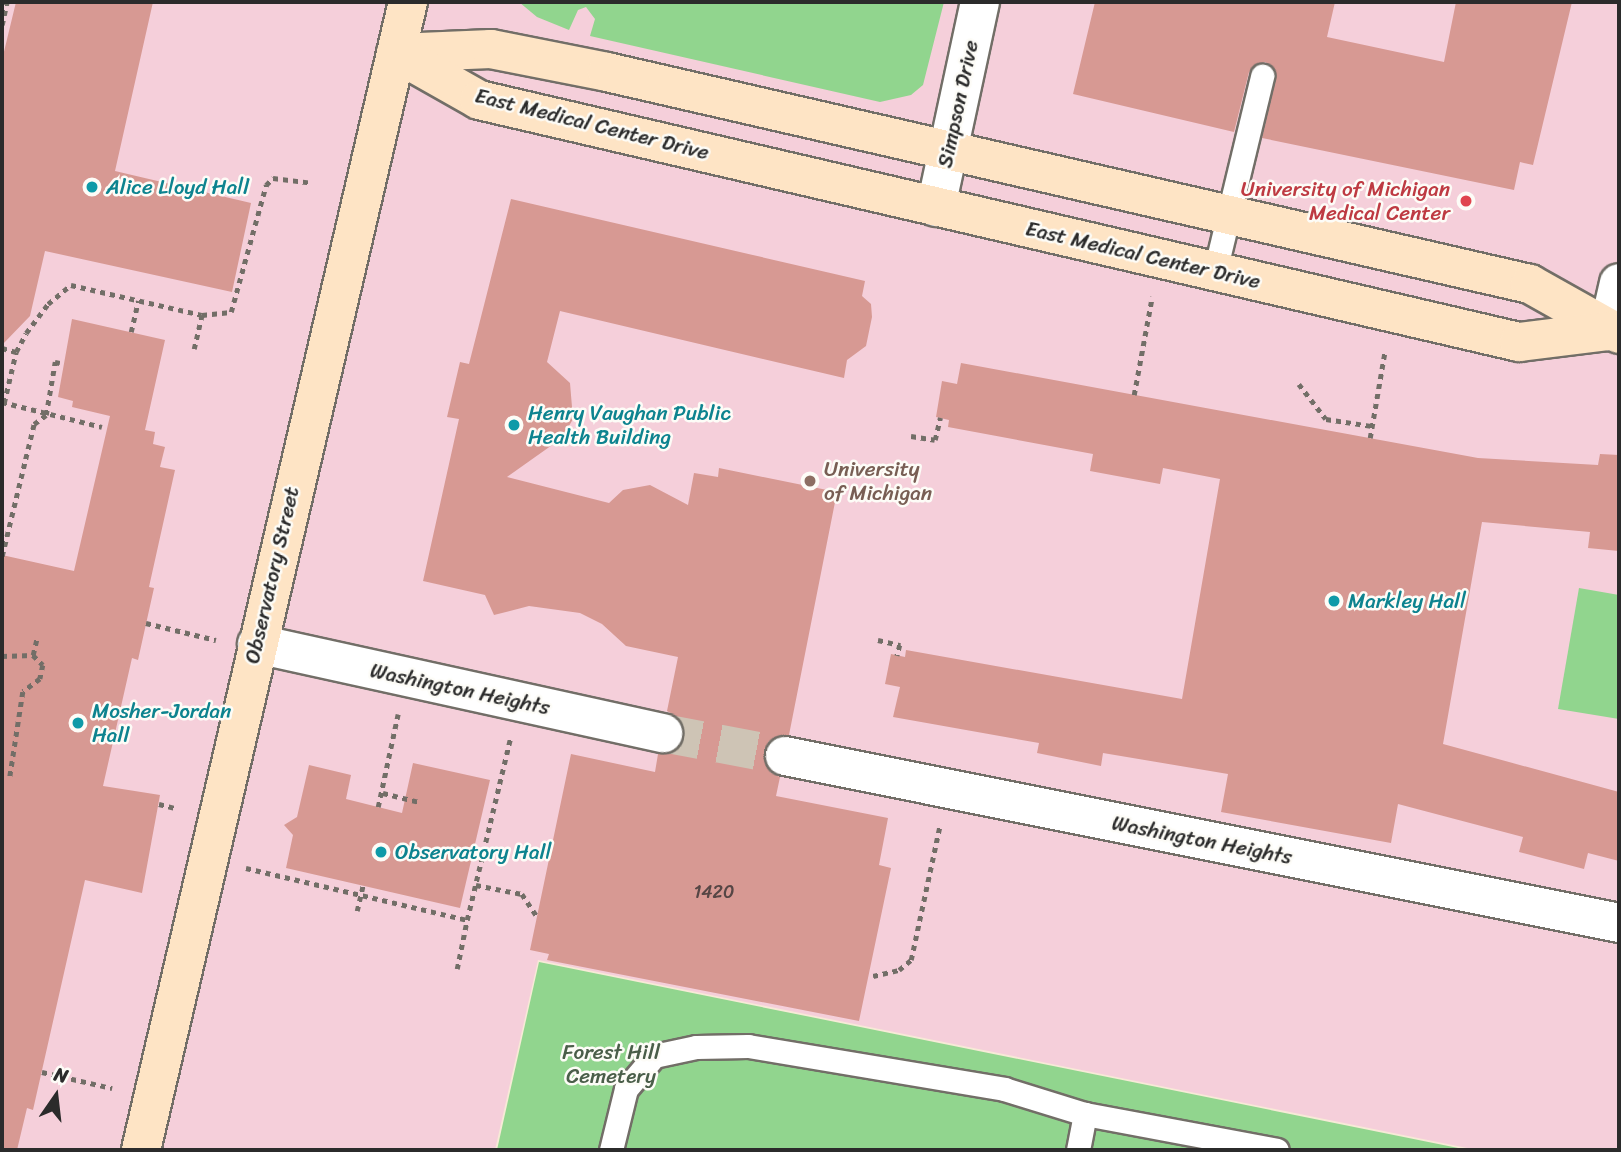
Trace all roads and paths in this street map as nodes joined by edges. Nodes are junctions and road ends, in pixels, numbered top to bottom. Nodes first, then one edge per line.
1 (7, 2) edge
2 (408, 2) edge
3 (980, 2) edge
4 (2, 25) edge
5 (396, 53) junction
6 (1262, 76) dead end
7 (949, 151) junction
8 (311, 183) dead end
9 (936, 207) junction
10 (1227, 215) junction
11 (1215, 271) junction
12 (1155, 282) dead end
13 (1619, 283) edge
14 (138, 301) junction
15 (202, 315) junction
16 (131, 332) dead end
17 (1614, 332) edge
18 (1387, 335) dead end
19 (2, 348) edge
20 (194, 349) dead end
21 (16, 352) junction
22 (60, 363) dead end
23 (1299, 384) dead end
24 (1134, 395) dead end
25 (3, 402) edge
26 (24, 409) junction
27 (46, 415) junction
28 (940, 418) dead end
29 (34, 424) junction
30 (1372, 426) junction
31 (102, 427) dead end
32 (911, 436) dead end
33 (1370, 438) dead end
34 (2, 555) edge
35 (146, 623) dead end
36 (37, 637) dead end
37 (216, 640) dead end
38 (878, 640) dead end
39 (257, 645) junction
40 (33, 655) junction
41 (2, 656) edge
42 (897, 656) dead end
43 (399, 709) dead end
44 (512, 732) dead end
45 (663, 733) tunnel mouth
46 (785, 757) tunnel mouth
47 (10, 777) dead end
48 (383, 793) junction
49 (420, 802) dead end
50 (159, 804) dead end
51 (175, 807) dead end
52 (378, 807) dead end
53 (941, 817) dead end
54 (246, 868) dead end
55 (476, 885) junction
56 (363, 886) dead end
57 (361, 894) junction
58 (357, 911) dead end
59 (537, 916) dead end
60 (467, 920) junction
61 (1619, 923) edge
62 (457, 969) dead end
63 (873, 976) dead end
64 (42, 1072) dead end
65 (112, 1088) dead end
66 (1085, 1114) junction
67 (141, 1150) edge
68 (611, 1150) edge
69 (1078, 1150) edge
70 (1277, 1150) edge

1 - 4 path
2 - 5 street, Observatory Street
3 - 7 street, Simpson Drive
5 - 7 street
5 - 9 street, East Medical Center Drive
5 - 39 street, Observatory Street
6 - 10 lane
7 - 9 street, Simpson Drive
7 - 10 street
8 - 15 path
9 - 11 street, East Medical Center Drive
10 - 11 lane
10 - 17 street
11 - 17 street, East Medical Center Drive
12 - 24 path
13 - 17 street
14 - 15 path
14 - 16 path
14 - 21 path
15 - 20 path
18 - 30 path
19 - 21 path
21 - 25 path
22 - 27 path
23 - 30 path
25 - 26 path
26 - 27 path
26 - 29 path
27 - 29 path
27 - 31 path
28 - 32 path
29 - 34 path
30 - 33 path
35 - 37 path
36 - 40 path
38 - 42 path
39 - 45 street, Washington Heights
39 - 67 street, Observatory Street
40 - 41 path
40 - 47 path
43 - 48 path
44 - 55 path
46 - 61 street, Washington Heights
48 - 49 path
48 - 52 path
50 - 51 path
53 - 63 path
54 - 57 path
55 - 59 path
55 - 60 path
56 - 57 path
57 - 58 path
57 - 60 path
60 - 62 path
64 - 65 path
66 - 68 lane
66 - 69 lane
66 - 70 lane

